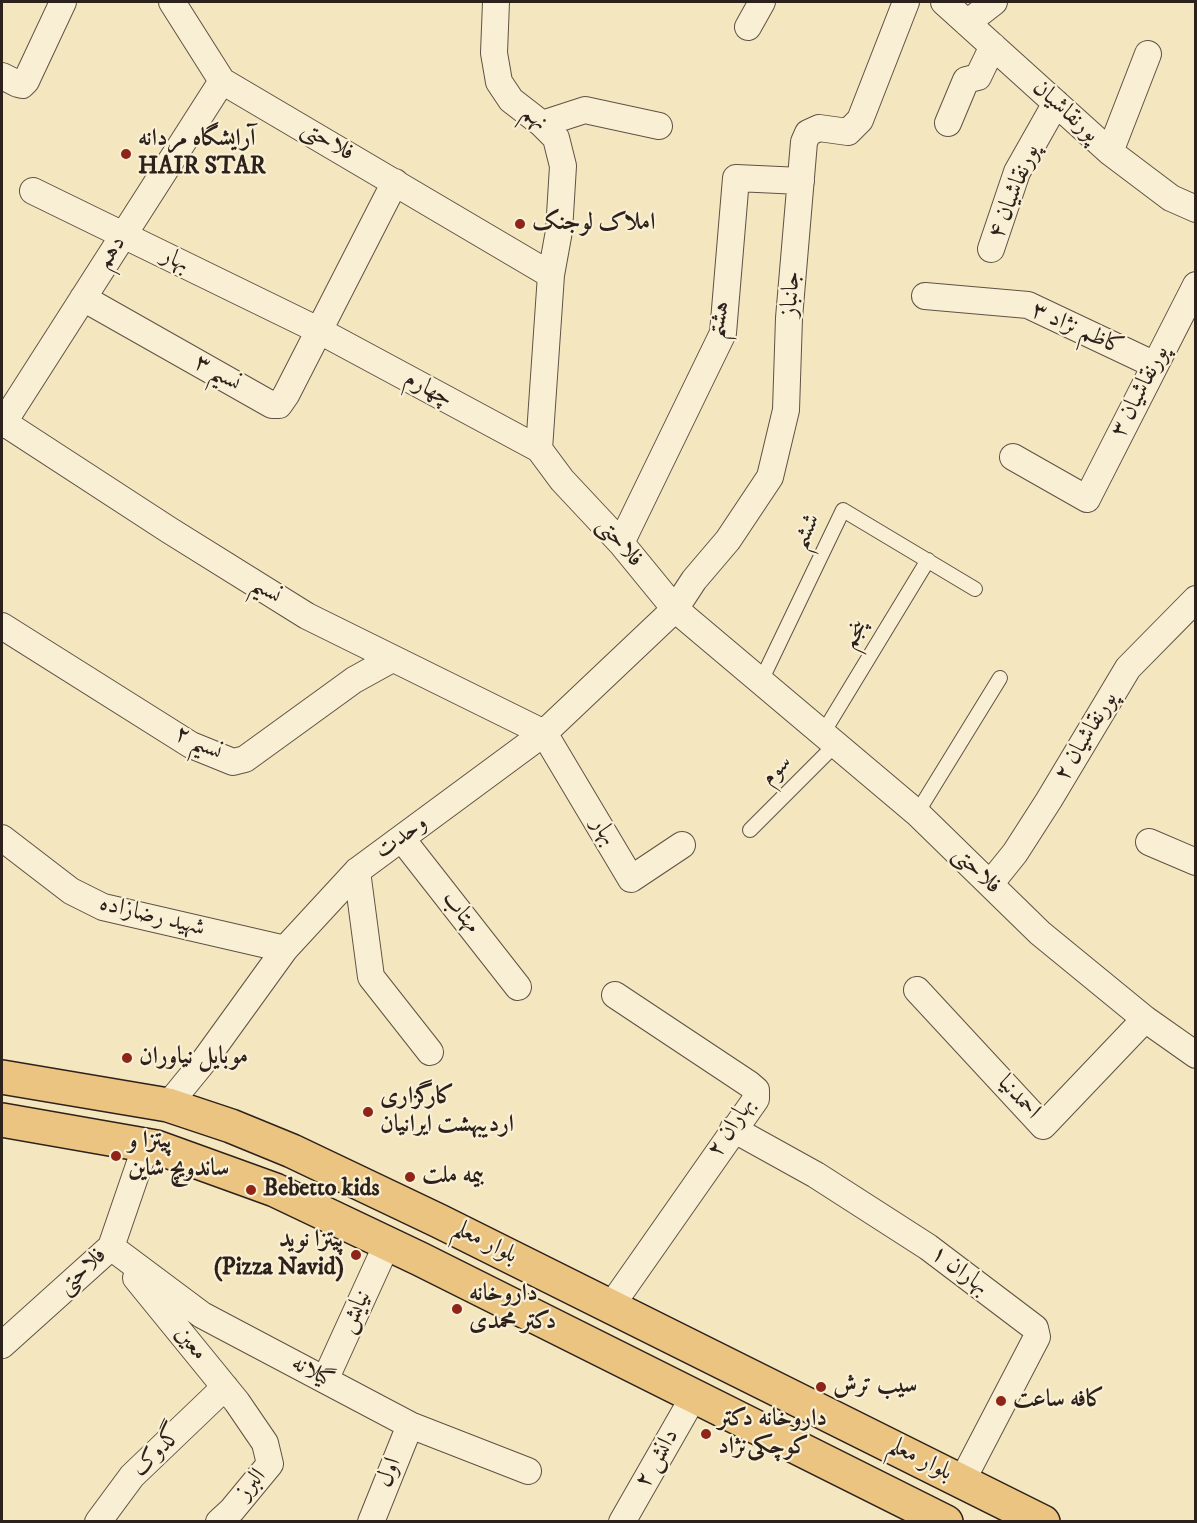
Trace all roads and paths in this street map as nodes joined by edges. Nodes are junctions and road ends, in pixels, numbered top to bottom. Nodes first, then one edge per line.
1 (63, 2) edge
2 (172, 2) edge
3 (495, 2) edge
4 (762, 2) edge
5 (906, 2) edge
6 (944, 2) edge
7 (994, 2) edge
8 (967, 23) junction
9 (748, 27) dead end
10 (993, 46) junction
11 (1148, 54) dead end
12 (2, 76) edge
13 (222, 81) junction
14 (1056, 103) junction
15 (948, 123) dead end
16 (542, 124) junction
17 (659, 126) dead end
18 (1110, 152) junction
19 (801, 181) junction
20 (395, 182) junction
21 (33, 191) dead end
22 (1196, 209) edge
23 (123, 235) junction
24 (991, 249) dead end
25 (551, 275) junction
26 (1196, 285) edge
27 (925, 296) dead end
28 (83, 298) junction
29 (318, 330) junction
30 (1155, 365) junction
31 (2, 424) edge
32 (539, 449) junction
33 (1013, 457) dead end
34 (621, 543) junction
35 (928, 560) junction
36 (975, 589) dead end
37 (1196, 599) edge
38 (675, 609) junction
39 (2, 626) edge
40 (392, 659) junction
41 (1000, 678) dead end
42 (761, 681) junction
43 (544, 733) junction
44 (829, 739) junction
45 (917, 813) junction
46 (750, 830) dead end
47 (2, 838) edge
48 (402, 839) junction
49 (1149, 842) dead end
50 (682, 845) dead end
51 (1196, 862) edge
52 (357, 872) junction
53 (990, 884) junction
54 (285, 949) junction
55 (518, 987) dead end
56 (917, 990) dead end
57 (615, 995) dead end
58 (1145, 1019) junction
59 (430, 1052) dead end
60 (1196, 1055) edge
61 (2, 1077) edge
62 (168, 1105) junction
63 (2, 1120) edge
64 (733, 1129) junction
65 (146, 1145) junction
66 (387, 1244) junction
67 (111, 1247) junction
68 (611, 1306) junction
69 (2, 1345) edge
70 (325, 1380) junction
71 (225, 1387) junction
72 (694, 1396) junction
73 (410, 1425) junction
74 (266, 1443) joint
75 (528, 1471) dead end
76 (962, 1481) junction
77 (98, 1521) edge
78 (219, 1521) edge
79 (371, 1521) edge
80 (622, 1521) edge
81 (946, 1521) edge
82 (1043, 1521) edge

1 - 12 street
2 - 13 street, فلاحتی
3 - 16 street, نهم
4 - 9 street
5 - 19 street, جانباز
6 - 8 street, پورنقاشیان
7 - 8 street
8 - 10 street, پورنقاشیان
10 - 14 street, پورنقاشیان
10 - 15 street
11 - 18 street
13 - 20 street, فلاحتی
13 - 23 street, دهم
14 - 18 street, پورنقاشیان
14 - 24 street, پورنقاشیان ۴
16 - 17 street
16 - 25 street, نهم
18 - 22 street, پورنقاشیان
19 - 34 street, هشتم
19 - 38 street, جانباز
20 - 25 street, فلاحتی
20 - 29 street
21 - 23 street, بهار
23 - 28 street, دهم
23 - 29 street, بهار
25 - 32 street
26 - 30 street, پورنقاشیان ۳
27 - 30 street, کاظم نژاد ۳
28 - 29 street, نسیم ۳
28 - 31 street, دهم
29 - 32 street, چهارم
30 - 33 street, پورنقاشیان ۳
31 - 40 street, نسیم
32 - 34 street, فلاحتی
34 - 38 street, فلاحتی
35 - 36 lane, ششم
35 - 42 lane, ششم
35 - 44 lane, پنجم
37 - 53 street, پورنقاشیان ۲
38 - 42 street, فلاحتی
38 - 43 street, وحدت
39 - 40 street, نسیم ٢
40 - 43 street, نسیم
41 - 45 lane
42 - 44 street, فلاحتی
43 - 48 street, وحدت
43 - 50 street, بهار
44 - 45 street, فلاحتی
44 - 46 lane, سوم
45 - 53 street, فلاحتی
47 - 54 street, شهید رضازاده
48 - 52 street, وحدت
48 - 55 street, مهتاب
49 - 51 street
52 - 54 street, وحدت
52 - 59 street
53 - 58 street, فلاحتی
54 - 62 street, وحدت
56 - 58 street, احمدنیا
57 - 64 street, بهاران ۲
58 - 60 street, فلاحتی
61 - 62 main road, بلوار معلم
62 - 65 main road
62 - 68 main road, بلوار معلم
63 - 65 main road, بلوار معلم
64 - 68 street, بهاران ۲
64 - 76 street, بهاران ۱
65 - 66 main road, بلوار معلم
65 - 67 street, فلاحتی
66 - 70 street, نیایش
66 - 72 main road, بلوار معلم
67 - 69 street, فلاحتی
67 - 70 street, گیلانه
67 - 71 street, معین
68 - 76 main road, بلوار معلم
70 - 73 street, گیلانه
71 - 74 street, معین
71 - 77 street, گدوک
72 - 80 street, دانش ۲
72 - 81 main road, بلوار معلم
73 - 75 street, گیلانه
73 - 79 street, اول
74 - 78 street, البرز
76 - 82 main road, بلوار معلم

